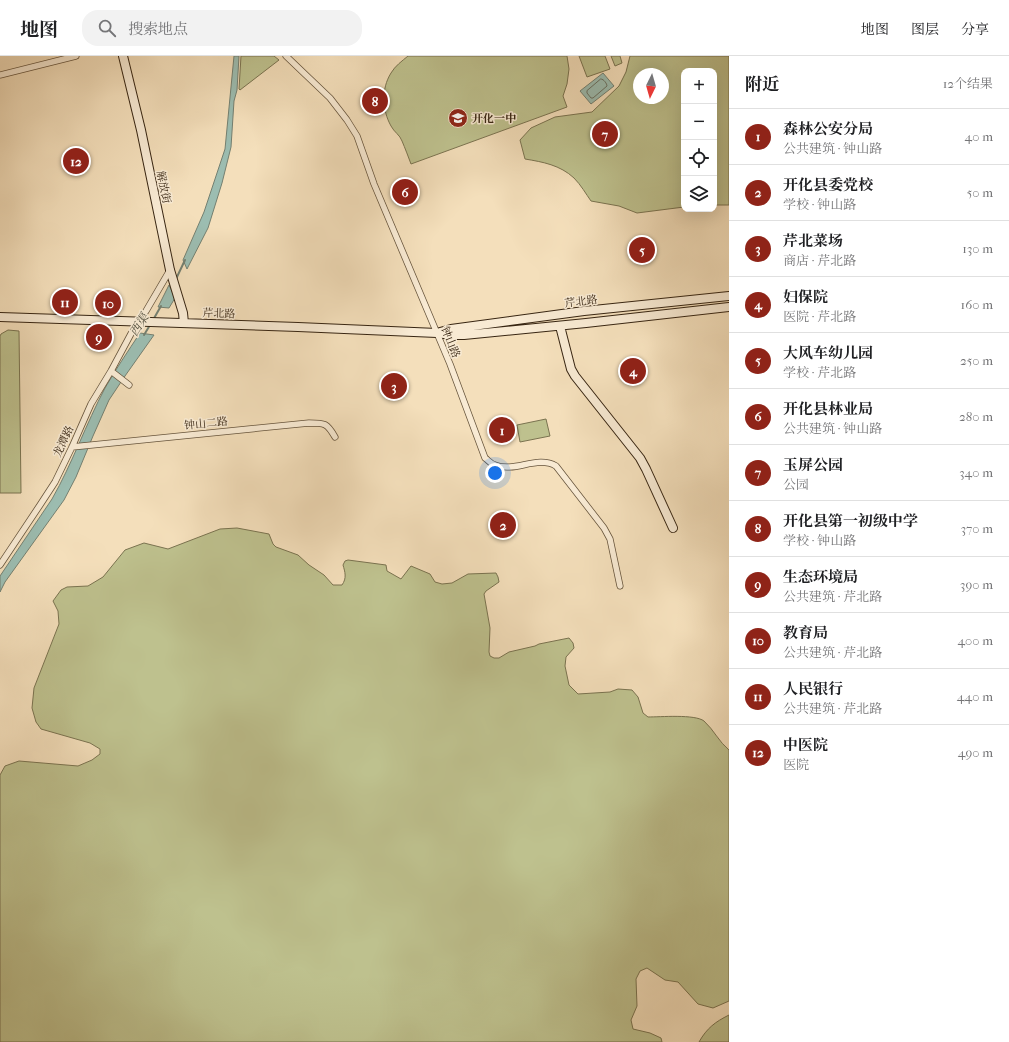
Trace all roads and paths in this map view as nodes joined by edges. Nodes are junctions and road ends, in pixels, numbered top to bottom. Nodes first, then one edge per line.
1 (76, 56) edge
2 (123, 56) edge
3 (286, 56) edge
4 (0, 75) edge
5 (170, 270) junction
6 (729, 296) edge
7 (729, 307) edge
8 (584, 311) junction
9 (0, 317) edge
10 (138, 322) junction
11 (184, 323) junction
12 (586, 323) junction
13 (560, 326) junction
14 (437, 333) junction
15 (111, 371) junction
16 (129, 385) dead end
17 (335, 437) dead end
18 (72, 447) junction
19 (673, 528) dead end
20 (0, 565) edge
21 (620, 586) dead end

1 - 4 street
2 - 5 main road, 解放街
3 - 14 street, 钟山路
5 - 10 street, 龙潭路
5 - 11 main road, 解放街
6 - 8 main road, 芹北路
7 - 12 main road, 芹北路
8 - 12 main road
8 - 14 main road, 芹北路
9 - 10 main road, 芹北路
10 - 11 main road, 芹北路
10 - 15 street, 龙潭路
11 - 14 main road, 芹北路
12 - 13 main road, 芹北路
13 - 14 main road, 芹北路
13 - 19 main road
14 - 21 street, 钟山路
15 - 16 street
15 - 18 street, 龙潭路
17 - 18 street, 钟山二路
18 - 20 street, 龙潭路

